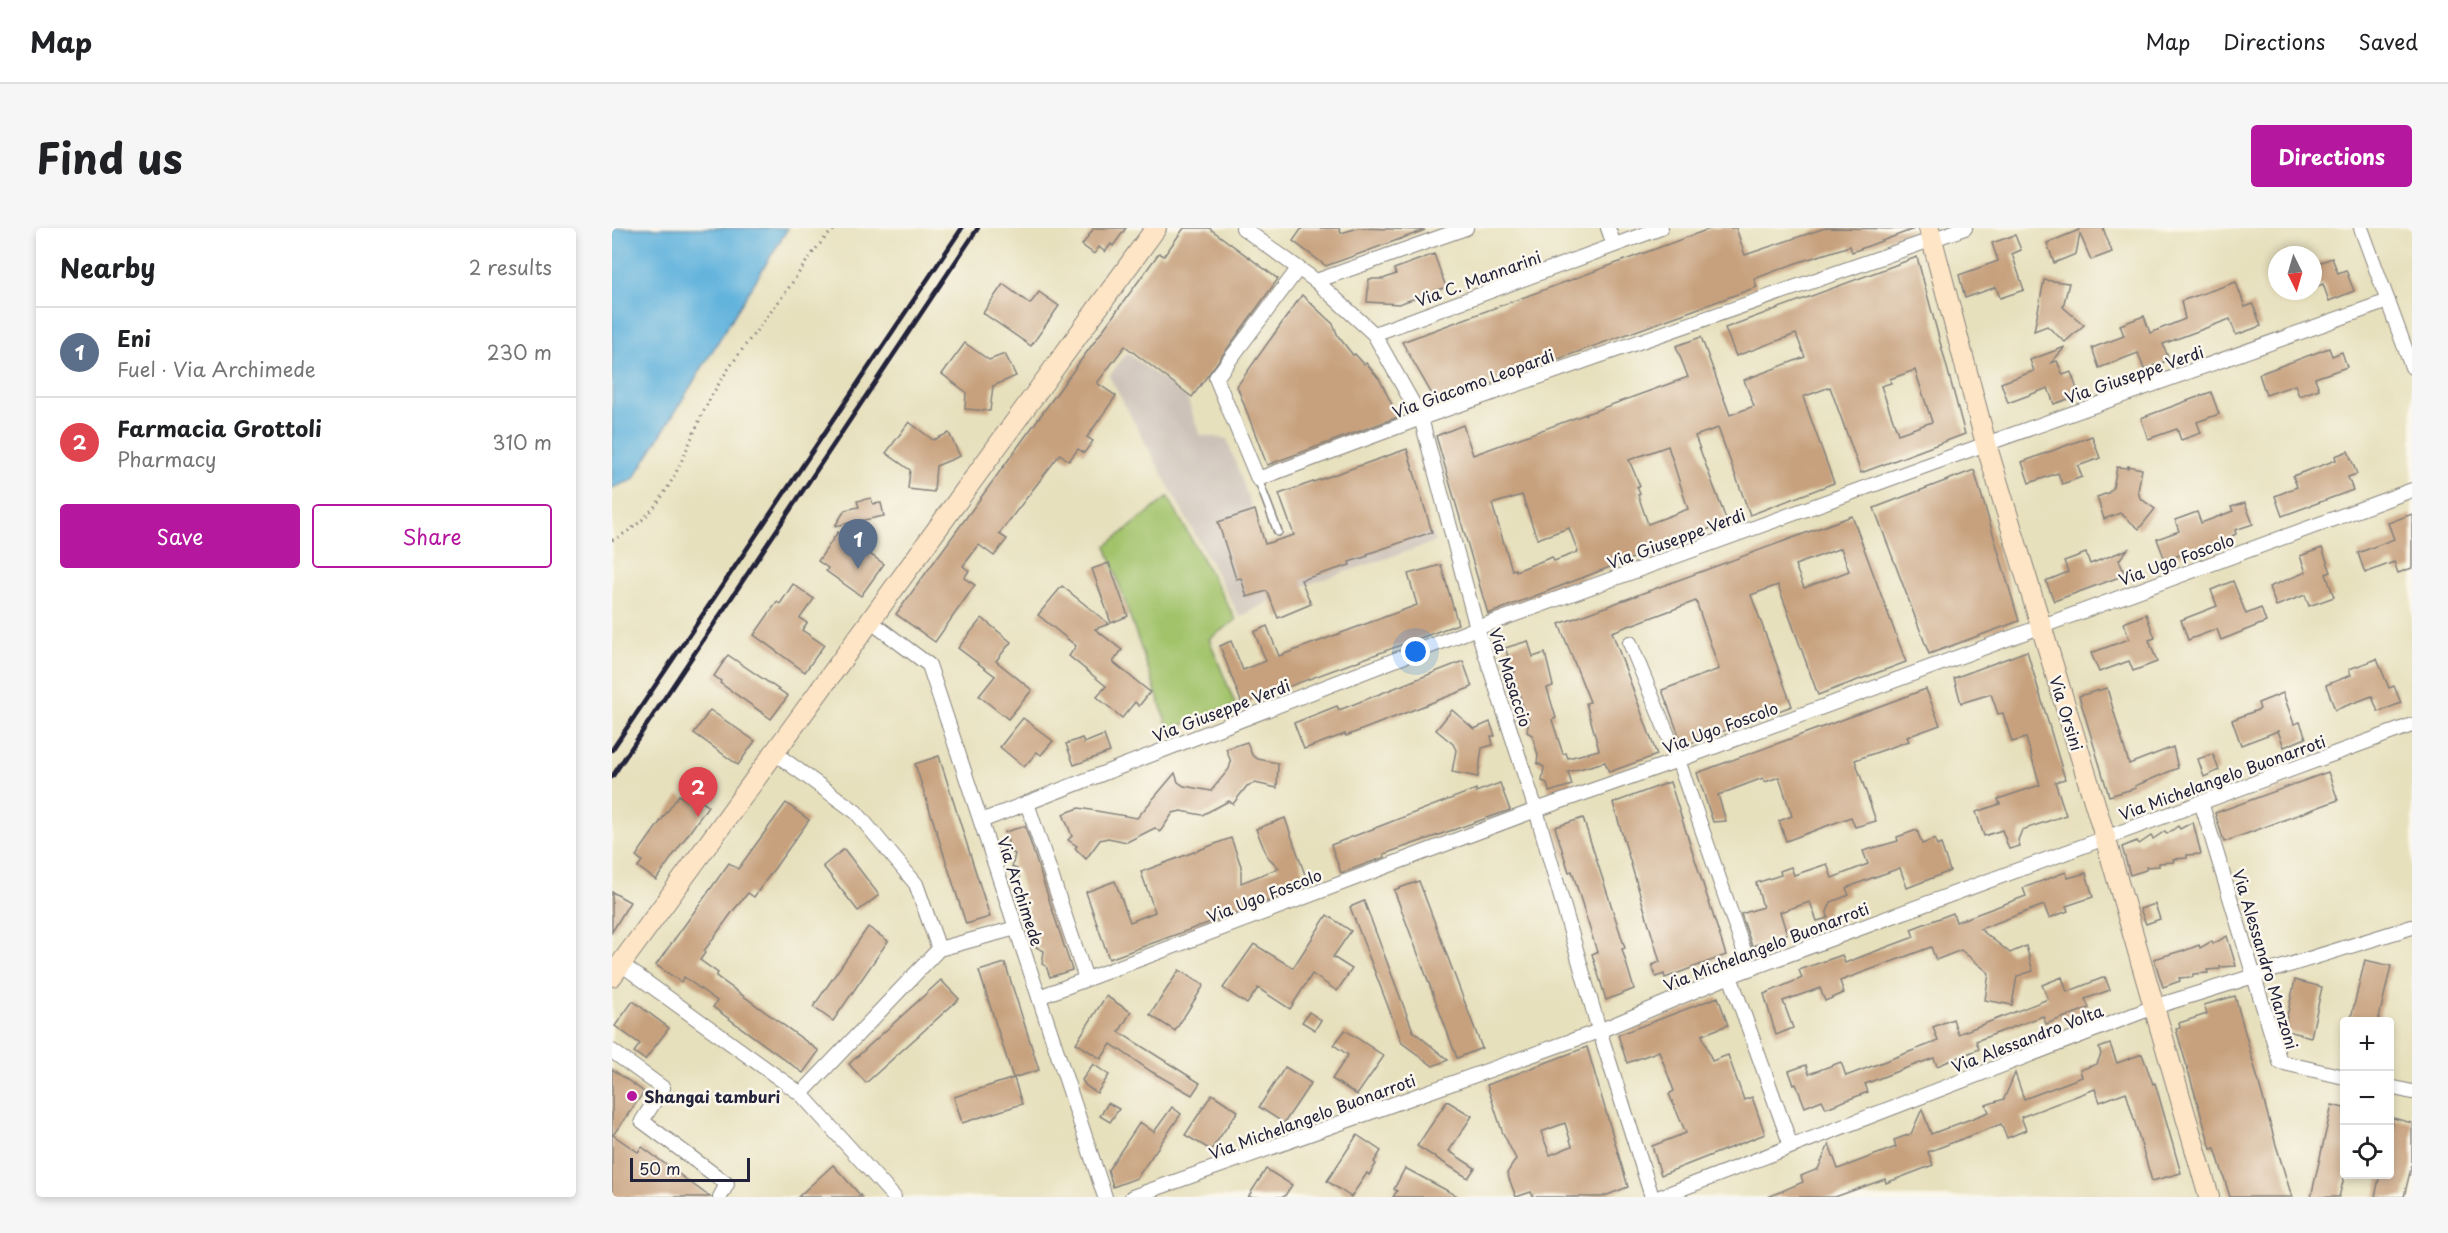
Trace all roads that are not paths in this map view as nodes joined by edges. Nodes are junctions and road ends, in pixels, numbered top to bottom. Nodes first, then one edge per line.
1 (1156, 228) edge
2 (1243, 228) edge
3 (1466, 228) edge
4 (1608, 228) edge
5 (1661, 228) edge
6 (1965, 228) edge
7 (2361, 228) edge
8 (1930, 233) edge
9 (1614, 245) junction
10 (1298, 269) junction
11 (1316, 281) junction
12 (2388, 301) junction
13 (1374, 334) junction
14 (2412, 367) edge
15 (1421, 418) junction
16 (1986, 444) junction
17 (1258, 479) junction
18 (2412, 490) edge
19 (1278, 532) dead end
20 (870, 621) junction
21 (2041, 627) junction
22 (1478, 628) junction
23 (1630, 643) dead end
24 (2412, 725) edge
25 (776, 754) junction
26 (1678, 760) junction
27 (2202, 802) junction
28 (1027, 803) junction
29 (1536, 810) junction
30 (981, 821) junction
31 (2105, 837) junction
32 (2412, 927) edge
33 (1016, 928) junction
34 (939, 948) junction
35 (1750, 968) junction
36 (617, 970) edge
37 (1730, 976) junction
38 (2255, 977) junction
39 (1086, 979) junction
40 (1039, 997) junction
41 (2154, 1007) junction
42 (1599, 1031) junction
43 (612, 1051) edge
44 (2340, 1076) edge
45 (2394, 1088) edge
46 (2412, 1092) edge
47 (801, 1095) junction
48 (1791, 1146) junction
49 (720, 1197) edge
50 (894, 1197) edge
51 (1105, 1197) edge
52 (1132, 1197) edge
53 (1652, 1197) edge
54 (1660, 1197) edge
55 (2209, 1197) edge

1 - 20 main road
2 - 10 street, Via Masaccio
3 - 11 street
4 - 9 street
5 - 9 street, Via C. Mannarini
6 - 8 street, Via Giacomo Leopardi
7 - 12 street
8 - 15 street, Via Giacomo Leopardi
8 - 16 main road, Via Orsini
9 - 13 street, Via C. Mannarini
10 - 11 street, Via Masaccio
10 - 17 street
11 - 13 street, Via Masaccio
12 - 14 street
12 - 16 street, Via Giuseppe Verdi
13 - 15 street, Via Masaccio
15 - 17 street, Via Giacomo Leopardi
15 - 22 street, Via Masaccio
16 - 21 main road, Via Orsini
16 - 22 street, Via Giuseppe Verdi
17 - 19 lane
18 - 21 street, Via Ugo Foscolo
20 - 25 main road
20 - 30 street, Via Archimede
21 - 26 street, Via Ugo Foscolo
21 - 31 main road, Via Orsini
22 - 28 street, Via Giuseppe Verdi
22 - 29 street, Via Masaccio
23 - 26 street
24 - 27 street, Via Michelangelo Buonarroti
25 - 34 street
25 - 36 main road
26 - 29 street, Via Ugo Foscolo
26 - 35 street
27 - 31 street, Via Michelangelo Buonarroti
27 - 38 street, Via Alessandro Manzoni
28 - 30 street, Via Giuseppe Verdi
28 - 39 street
29 - 39 street, Via Ugo Foscolo
29 - 42 street, Via Masaccio
30 - 33 street, Via Archimede
31 - 35 street, Via Michelangelo Buonarroti
31 - 41 main road, Via Orsini
32 - 38 street, Via Alessandro Volta
33 - 34 street
33 - 40 street, Via Archimede
34 - 47 street
35 - 37 street, Via Michelangelo Buonarroti
36 - 47 street
37 - 42 street, Via Michelangelo Buonarroti
37 - 48 street
38 - 41 street, Via Alessandro Volta
38 - 44 street, Via Alessandro Manzoni
39 - 40 street, Via Ugo Foscolo
40 - 51 street, Via Archimede
41 - 48 street, Via Alessandro Volta
41 - 55 main road, Via Orsini
42 - 52 street, Via Michelangelo Buonarroti
42 - 53 street, Via Masaccio
43 - 49 street
45 - 46 street
47 - 50 street
48 - 54 street, Via Alessandro Volta

